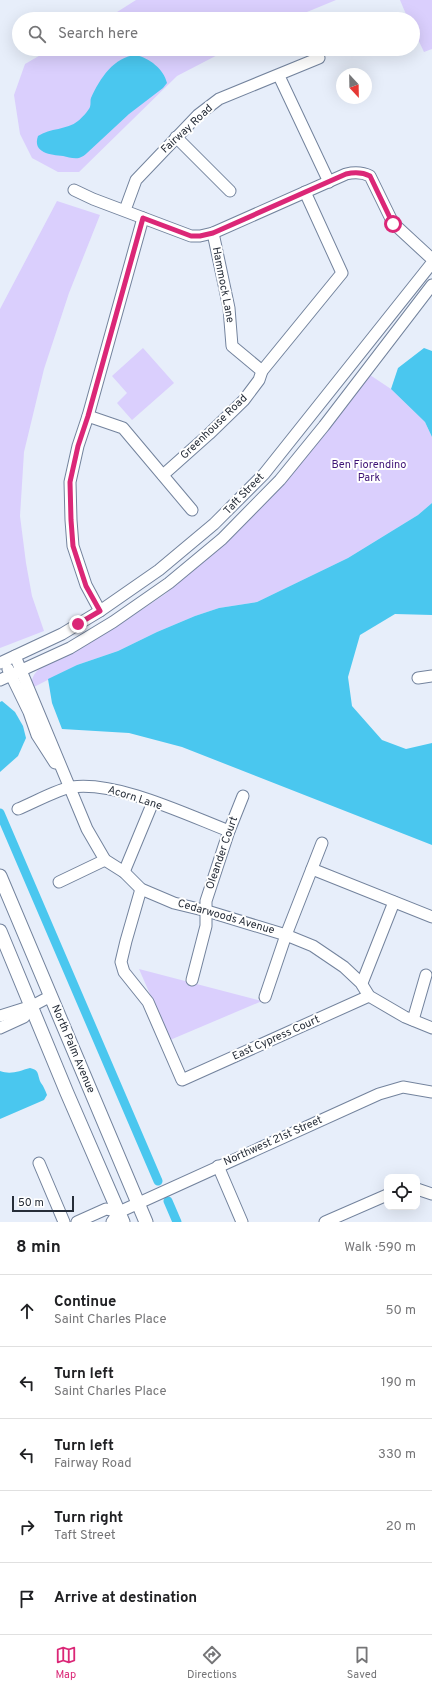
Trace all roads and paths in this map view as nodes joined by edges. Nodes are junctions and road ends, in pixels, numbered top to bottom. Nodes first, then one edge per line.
1 (320, 58) dead end
2 (279, 76) junction
3 (176, 137) junction
4 (329, 182) junction
5 (74, 190) dead end
6 (230, 191) dead end
7 (306, 192) junction
8 (125, 210) junction
9 (143, 218) junction
10 (213, 233) junction
11 (432, 259) edge
12 (432, 263) edge
13 (432, 284) edge
14 (262, 370) junction
15 (88, 416) junction
16 (163, 474) junction
17 (192, 510) dead end
18 (100, 611) junction
19 (7, 660) edge
20 (22, 670) junction
21 (432, 676) edge
22 (5, 678) edge
23 (418, 678) dead end
24 (62, 767) junction
25 (70, 787) junction
26 (243, 796) dead end
27 (153, 802) junction
28 (18, 809) dead end
29 (229, 831) junction
30 (322, 842) dead end
31 (105, 860) junction
32 (312, 869) junction
33 (124, 872) junction
34 (0, 876) edge
35 (59, 882) dead end
36 (141, 889) junction
37 (394, 902) junction
38 (207, 911) junction
39 (432, 917) edge
40 (0, 931) edge
41 (286, 935) junction
42 (426, 975) dead end
43 (192, 980) dead end
44 (362, 983) junction
45 (51, 996) junction
46 (369, 996) junction
47 (265, 997) dead end
48 (32, 1006) junction
49 (3, 1013) edge
50 (413, 1020) junction
51 (0, 1028) edge
52 (432, 1028) edge
53 (432, 1092) edge
54 (39, 1163) dead end
55 (218, 1166) junction
56 (420, 1190) edge
57 (432, 1194) edge
58 (384, 1196) edge
59 (138, 1203) junction
60 (118, 1219) edge
61 (64, 1222) edge
62 (79, 1222) edge
63 (146, 1222) edge
64 (242, 1222) edge
65 (325, 1222) edge

1 - 2 street, Fairway Road
2 - 3 street, Fairway Road
2 - 4 street
3 - 6 street
3 - 8 street, Fairway Road
4 - 7 street
4 - 11 street
5 - 8 street
7 - 10 street
7 - 14 street, Greenhouse Road
8 - 9 street
9 - 10 street
9 - 15 street
10 - 14 street, Hammock Lane
12 - 18 street, Taft Street
13 - 20 street, Taft Street
14 - 16 street, Greenhouse Road
15 - 16 street
15 - 18 street
16 - 17 street
18 - 19 street, Taft Street
19 - 20 street, Cedarwoods Avenue
19 - 22 street, Cedarwoods Avenue
20 - 22 street, Taft Street
20 - 24 street, Cedarwoods Avenue
21 - 23 street
22 - 24 street, Cedarwoods Avenue
24 - 25 street, Cedarwoods Avenue
25 - 27 street, Acorn Lane
25 - 28 street, Acorn Lane
25 - 31 street, Cedarwoods Avenue
26 - 29 street, Oleander Court
27 - 29 street, Acorn Lane
27 - 33 street
29 - 38 street, Oleander Court
30 - 32 street
31 - 33 street, Cedarwoods Avenue
31 - 35 street
32 - 37 street
32 - 41 street
33 - 36 street, Cedarwoods Avenue
34 - 45 main road, North Palm Avenue
36 - 38 street, Cedarwoods Avenue
36 - 46 street, East Cypress Court
37 - 39 street
37 - 44 street
38 - 41 street, Cedarwoods Avenue
38 - 43 street, Oleander Court
40 - 48 main road, North Palm Avenue
41 - 44 street, Cedarwoods Avenue
41 - 47 street
42 - 50 street
44 - 46 street, Cedarwoods Avenue
45 - 48 street
45 - 59 main road, North Palm Avenue
46 - 50 street
48 - 49 street
48 - 51 street
48 - 60 main road, North Palm Avenue
50 - 52 street
53 - 55 street, Northwest 21st Street
54 - 61 street
55 - 59 street, Northwest 21st Street
55 - 64 street
56 - 57 street
58 - 65 street
59 - 60 street, Northwest 21st Street
59 - 63 main road, North Palm Avenue
60 - 62 street, Northwest 21st Street

